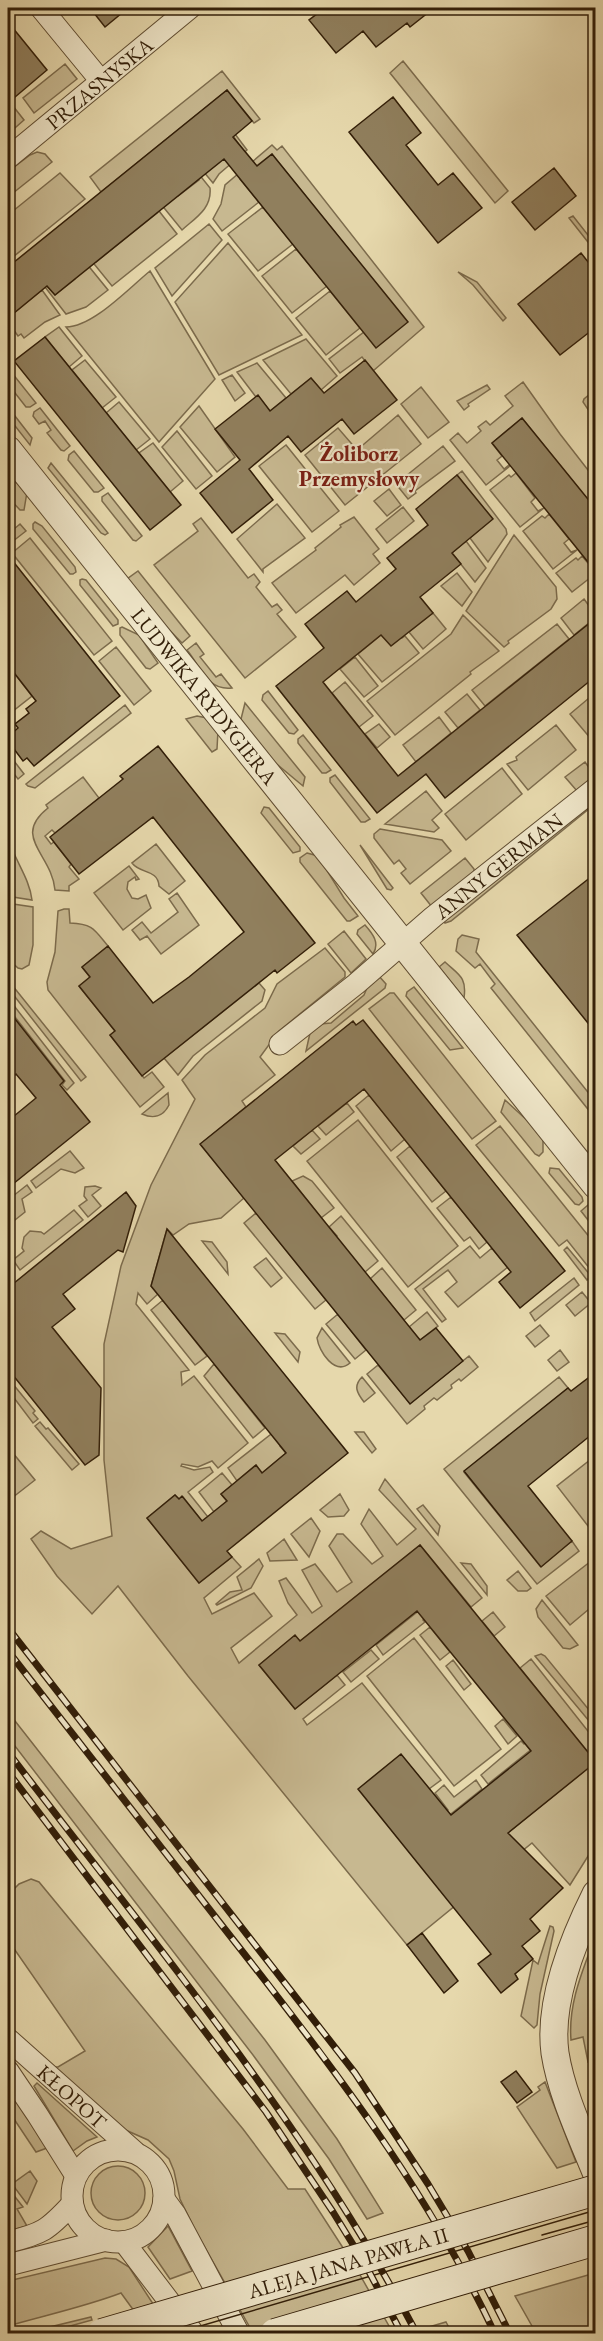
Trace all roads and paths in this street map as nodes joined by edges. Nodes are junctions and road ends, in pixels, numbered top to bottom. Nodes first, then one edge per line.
1 (41, 8) edge
2 (190, 8) edge
3 (101, 81) junction
4 (8, 158) edge
5 (8, 450) edge
6 (596, 788) edge
7 (401, 944) junction
8 (280, 1044) dead end
9 (596, 1185) edge
10 (596, 1894) edge
11 (8, 2040) edge
12 (8, 2071) edge
13 (135, 2152) junction
14 (596, 2172) edge
15 (75, 2176) junction
16 (596, 2190) edge
17 (164, 2199) junction
18 (72, 2204) junction
19 (596, 2240) edge
20 (115, 2241) junction
21 (8, 2242) edge
22 (8, 2265) edge
23 (102, 2334) edge
24 (194, 2334) edge
25 (239, 2334) edge
26 (275, 2334) edge

1 - 3 street
2 - 3 street, PRZASNYSKA
3 - 4 street, PRZASNYSKA
5 - 7 street, LUDWIKA RYDYGIERA
6 - 7 street, ANNY GERMAN
7 - 8 street
7 - 9 street, LUDWIKA RYDYGIERA
10 - 14 street
11 - 13 street, KŁOPOT
12 - 15 street, KŁOPOT
13 - 15 street
13 - 17 street
15 - 18 street
16 - 23 main road, ALEJA JANA PAWŁA II, bridge
17 - 20 street
17 - 25 street
18 - 20 street
18 - 21 street
19 - 26 main road, bridge
20 - 22 street
20 - 24 street

